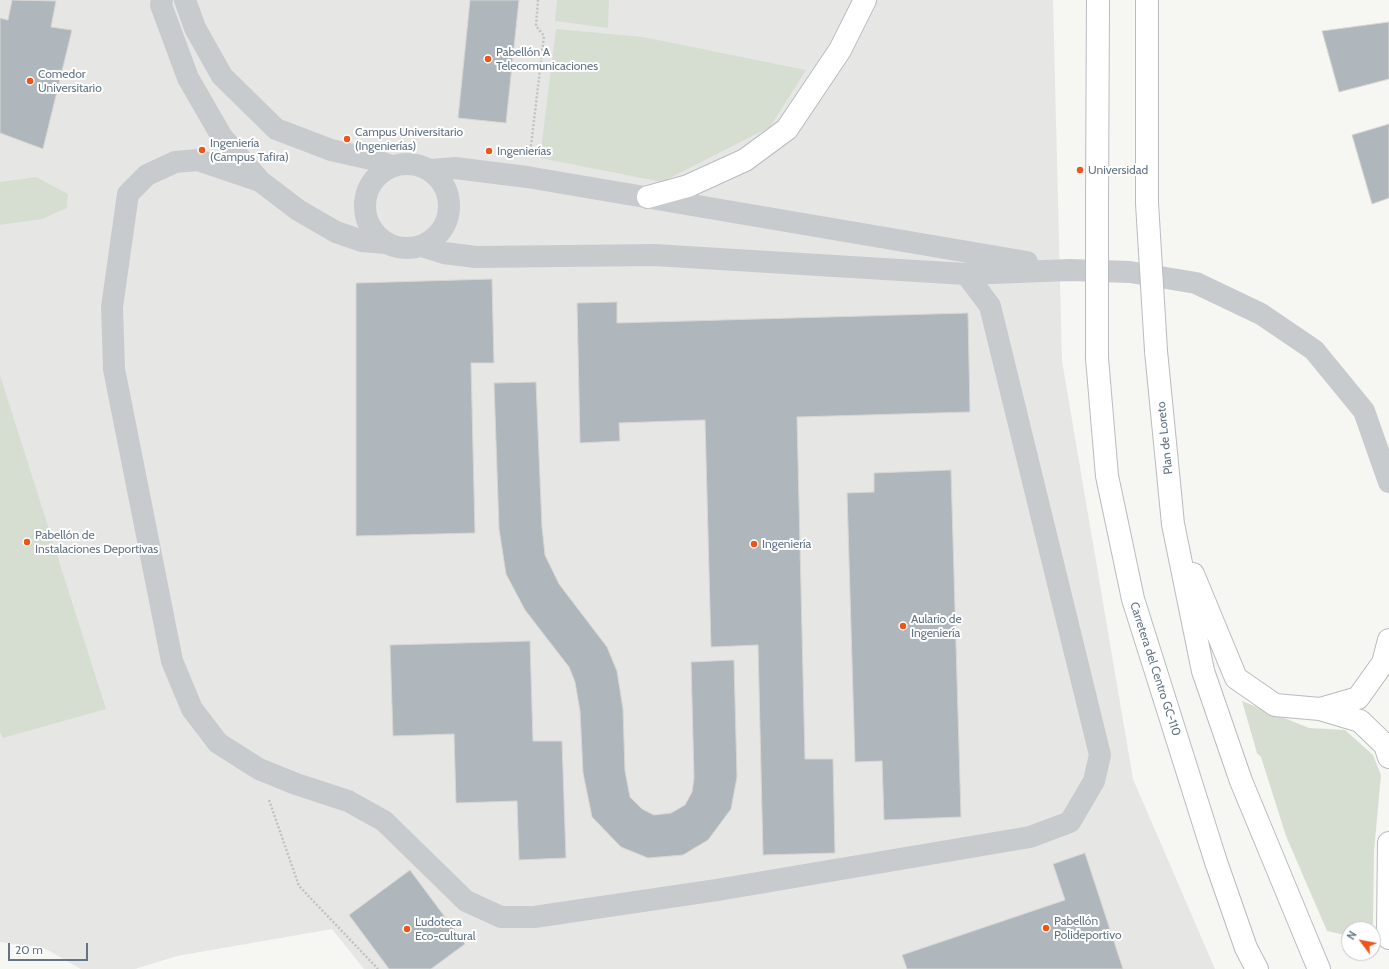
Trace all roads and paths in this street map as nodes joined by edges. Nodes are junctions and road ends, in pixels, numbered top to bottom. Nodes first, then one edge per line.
1 (162, 0) edge
2 (185, 0) edge
3 (538, 0) edge
4 (865, 0) edge
5 (1098, 0) edge
6 (1147, 0) edge
7 (391, 166) junction
8 (430, 170) junction
9 (527, 177) junction
10 (260, 181) junction
11 (648, 197) junction
12 (386, 243) junction
13 (422, 246) junction
14 (1070, 270) junction
15 (966, 274) junction
16 (1389, 482) edge
17 (1173, 524) junction
18 (1389, 640) edge
19 (1320, 709) junction
20 (1389, 756) edge
21 (259, 769) junction
22 (1389, 847) edge
23 (1389, 938) edge
24 (378, 969) edge
25 (1256, 969) edge
26 (1320, 969) edge

1 - 10 street
2 - 7 street
3 - 9 path
4 - 11 main road
5 - 25 main road, Carretera del Centro GC-110, bridge
6 - 17 main road, Plan de Loreto, bridge
7 - 8 street
7 - 12 street
8 - 9 street
8 - 13 street
9 - 11 street
10 - 12 street
10 - 21 street
11 - 14 street
12 - 13 street
13 - 15 street
14 - 15 street
14 - 16 street
15 - 21 street
17 - 19 main road
17 - 26 main road
18 - 19 main road
19 - 20 main road
21 - 24 path
22 - 23 main road

